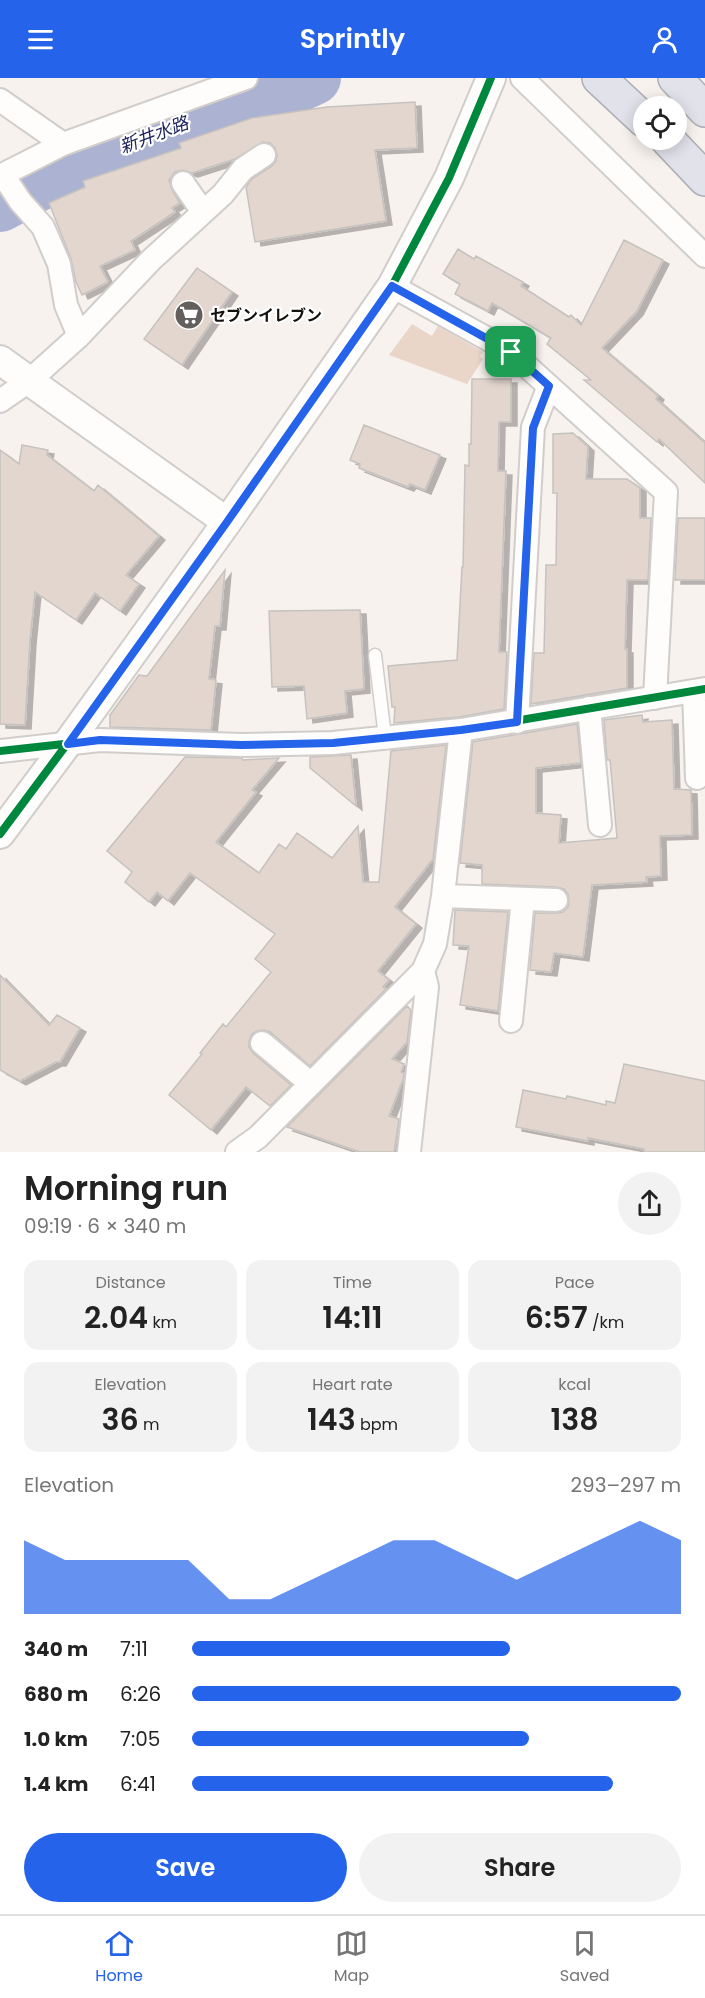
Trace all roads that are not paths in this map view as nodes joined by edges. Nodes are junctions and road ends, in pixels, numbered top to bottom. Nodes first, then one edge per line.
1 (246, 78) edge
2 (491, 78) edge
3 (522, 78) edge
4 (599, 78) edge
5 (612, 78) edge
6 (675, 78) edge
7 (0, 100) edge
8 (633, 100) edge
9 (633, 110) edge
10 (705, 110) edge
11 (63, 144) junction
12 (677, 150) edge
13 (264, 155) dead end
14 (698, 172) edge
15 (1, 176) edge
16 (183, 183) dead end
17 (203, 212) junction
18 (705, 256) edge
19 (392, 286) junction
20 (79, 336) junction
21 (0, 360) edge
22 (29, 381) junction
23 (549, 386) junction
24 (0, 401) edge
25 (227, 522) junction
26 (375, 655) dead end
27 (700, 690) edge
28 (655, 698) junction
29 (589, 708) junction
30 (517, 722) junction
31 (461, 730) junction
32 (385, 737) junction
33 (68, 744) junction
34 (0, 751) edge
35 (697, 778) dead end
36 (600, 825) dead end
37 (0, 834) edge
38 (443, 896) junction
39 (523, 898) junction
40 (556, 900) dead end
41 (423, 971) junction
42 (512, 1021) dead end
43 (262, 1043) dead end
44 (311, 1084) junction
45 (237, 1152) edge
46 (409, 1152) edge

1 - 11 street
2 - 19 street
3 - 18 street
4 - 9 highway
5 - 8 highway
6 - 10 highway
7 - 11 street
11 - 15 street
12 - 14 highway
13 - 17 street
15 - 20 street
16 - 17 street
17 - 20 street
19 - 23 street
19 - 25 street
20 - 22 street
21 - 22 street
22 - 24 street
22 - 25 street
23 - 28 street
23 - 30 street
25 - 33 street
26 - 32 lane
27 - 28 street
27 - 35 street
28 - 29 street
29 - 30 street
29 - 36 street
30 - 31 street
31 - 32 street
31 - 38 street
32 - 33 street
33 - 34 street
33 - 37 street
38 - 39 street
38 - 41 street
39 - 40 street
39 - 42 street
41 - 44 street
41 - 46 street
43 - 44 street
44 - 45 street

